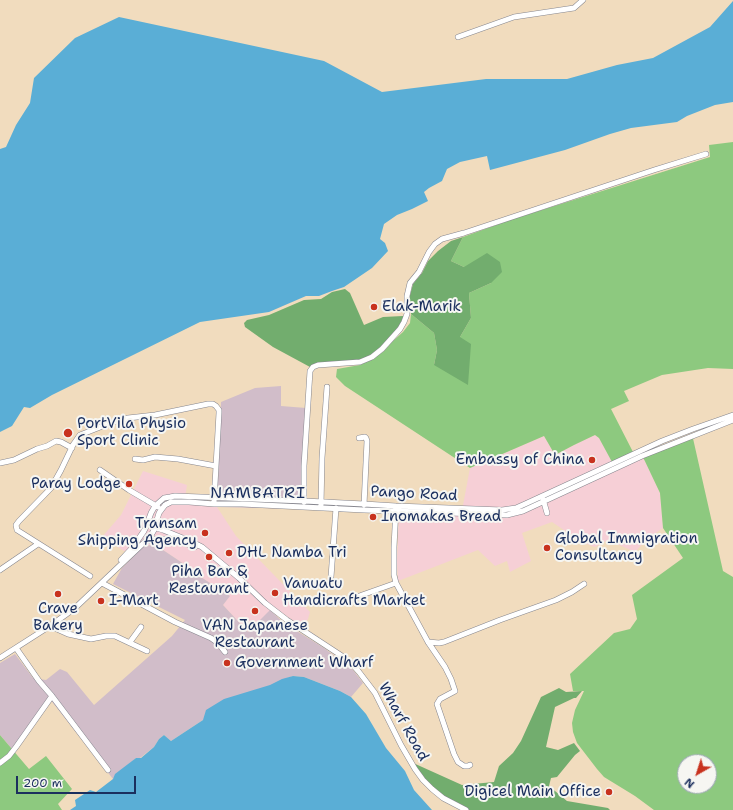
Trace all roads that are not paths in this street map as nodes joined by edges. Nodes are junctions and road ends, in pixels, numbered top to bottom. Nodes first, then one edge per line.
1 (583, 0) edge
2 (458, 38) dead end
3 (706, 154) dead end
4 (327, 387) dead end
5 (733, 415) edge
6 (733, 420) edge
7 (359, 438) dead end
8 (72, 448) junction
9 (135, 459) dead end
10 (0, 463) edge
11 (216, 466) junction
12 (100, 470) dead end
13 (542, 499) junction
14 (214, 501) junction
15 (304, 501) junction
16 (321, 502) junction
17 (364, 504) junction
18 (156, 506) junction
19 (304, 507) junction
20 (322, 508) junction
21 (336, 508) junction
22 (161, 509) junction
23 (396, 509) junction
24 (364, 510) junction
25 (547, 513) dead end
26 (155, 527) junction
27 (146, 528) junction
28 (152, 538) junction
29 (38, 544) junction
30 (209, 553) junction
31 (0, 570) edge
32 (114, 571) junction
33 (90, 576) dead end
34 (331, 577) dead end
35 (102, 583) junction
36 (396, 583) junction
37 (584, 584) dead end
38 (344, 603) dead end
39 (50, 626) junction
40 (141, 627) dead end
41 (130, 642) junction
42 (428, 642) junction
43 (16, 648) junction
44 (147, 651) dead end
45 (225, 652) dead end
46 (1, 655) edge
47 (52, 696) junction
48 (0, 763) edge
49 (470, 765) dead end
50 (108, 770) dead end
51 (466, 810) edge

1 - 2 street
3 - 15 street
4 - 16 street
5 - 13 street, Pango Road
6 - 13 street, Pango Road
7 - 17 street
8 - 10 street
8 - 11 street
8 - 29 street
9 - 11 street
11 - 14 street
12 - 18 street
13 - 23 street, Pango Road
13 - 25 street
14 - 15 street, Pango Road
14 - 18 street, Pango Road
14 - 19 street, Pango Road
14 - 22 street, Pango Road
15 - 16 street, Pango Road
15 - 19 street
16 - 17 street, Pango Road
16 - 20 street
17 - 23 street, Pango Road
17 - 24 street
18 - 22 street
18 - 27 street
19 - 20 street, Pango Road
20 - 21 street, Pango Road
21 - 24 street, Pango Road
21 - 34 street
22 - 26 street
23 - 24 street, Pango Road
23 - 36 street
26 - 27 street, Wharf Road
26 - 28 street
26 - 30 street, Wharf Road
27 - 28 street
27 - 32 street
28 - 30 street, Wharf Road
28 - 32 street
29 - 31 street
29 - 33 street
30 - 51 street, Wharf Road
32 - 35 street
35 - 39 street
35 - 45 street
36 - 38 street
36 - 42 street
37 - 42 street
39 - 41 street
39 - 43 street
40 - 41 street
41 - 44 street
42 - 49 street
43 - 46 street
43 - 47 street
47 - 48 street
47 - 50 street

